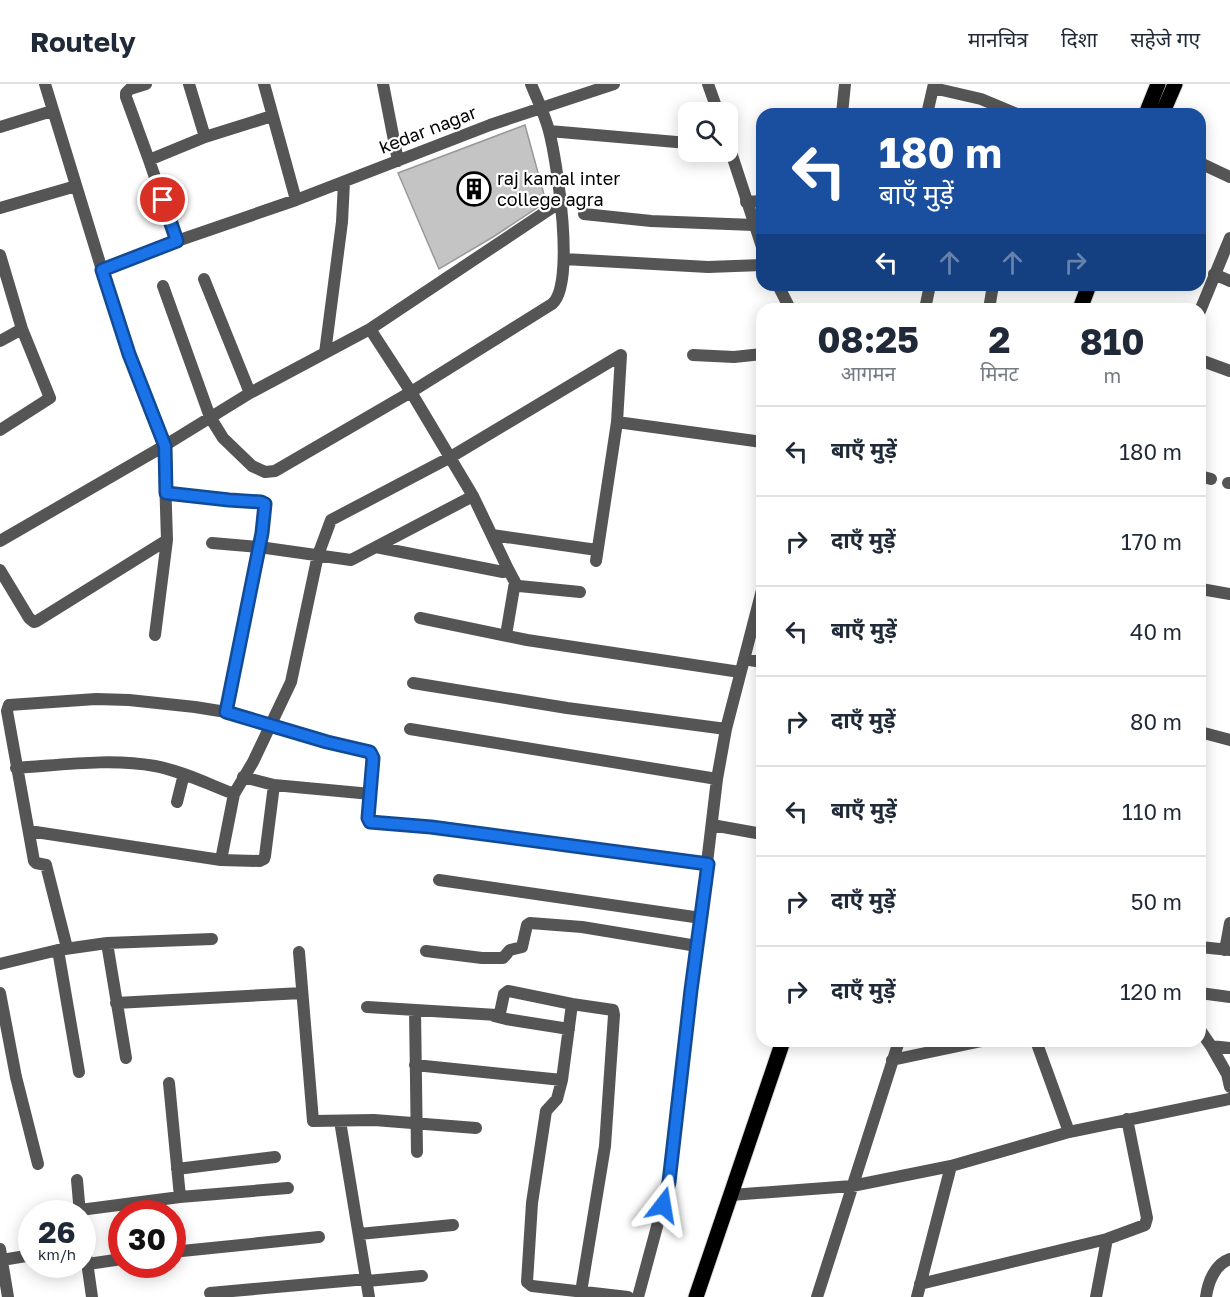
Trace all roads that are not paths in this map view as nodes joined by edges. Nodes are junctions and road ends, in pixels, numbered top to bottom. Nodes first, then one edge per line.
1 (45, 84) edge
2 (146, 84) edge
3 (189, 84) edge
4 (264, 84) edge
5 (383, 84) edge
6 (531, 84) edge
7 (614, 84) edge
8 (708, 84) edge
9 (845, 84) edge
10 (1158, 84) edge
11 (1175, 84) edge
12 (933, 86) edge
13 (714, 102) edge
14 (843, 108) edge
15 (928, 108) edge
16 (1003, 108) edge
17 (1148, 108) edge
18 (1165, 108) edge
19 (541, 109) junction
20 (52, 111) junction
21 (272, 116) junction
22 (0, 127) edge
23 (549, 130) junction
24 (205, 137) junction
25 (678, 142) edge
26 (149, 160) junction
27 (398, 161) junction
28 (733, 162) edge
29 (1206, 166) edge
30 (1230, 177) edge
31 (344, 182) junction
32 (76, 186) junction
33 (297, 200) junction
34 (562, 201) junction
35 (756, 201) edge
36 (747, 202) junction
37 (0, 208) edge
38 (584, 214) dead end
39 (754, 225) junction
40 (756, 231) edge
41 (1230, 238) edge
42 (177, 241) junction
43 (0, 255) edge
44 (564, 259) junction
45 (756, 265) edge
46 (102, 270) junction
47 (1214, 274) junction
48 (204, 279) dead end
49 (1230, 281) edge
50 (163, 286) dead end
51 (1203, 303) edge
52 (22, 328) junction
53 (370, 329) junction
54 (0, 341) edge
55 (325, 353) junction
56 (756, 354) edge
57 (693, 355) dead end
58 (1206, 362) edge
59 (1230, 371) edge
60 (411, 392) junction
61 (250, 393) junction
62 (210, 417) junction
63 (617, 422) junction
64 (0, 430) edge
65 (756, 441) edge
66 (165, 446) junction
67 (449, 458) junction
68 (166, 493) junction
69 (473, 496) junction
70 (492, 535) junction
71 (167, 540) junction
72 (0, 541) edge
73 (212, 543) dead end
74 (260, 547) junction
75 (376, 547) junction
76 (318, 555) junction
77 (507, 567) junction
78 (0, 570) edge
79 (515, 582) junction
80 (1206, 590) edge
81 (580, 592) dead end
82 (1230, 594) edge
83 (756, 613) edge
84 (420, 618) dead end
85 (155, 635) dead end
86 (506, 635) junction
87 (744, 659) junction
88 (756, 661) edge
89 (740, 672) junction
90 (413, 683) dead end
91 (226, 712) junction
92 (271, 725) junction
93 (410, 729) dead end
94 (726, 729) junction
95 (1206, 734) edge
96 (1230, 740) edge
97 (16, 768) junction
98 (184, 774) junction
99 (243, 777) junction
100 (717, 779) junction
101 (274, 785) junction
102 (234, 794) junction
103 (371, 794) junction
104 (177, 802) dead end
105 (712, 825) junction
106 (30, 831) junction
107 (756, 833) edge
108 (221, 860) junction
109 (708, 864) junction
110 (439, 880) dead end
111 (701, 918) junction
112 (1230, 923) edge
113 (212, 939) dead end
114 (107, 943) junction
115 (697, 946) junction
116 (1206, 948) edge
117 (63, 949) junction
118 (1227, 950) edge
119 (426, 951) dead end
120 (299, 952) dead end
121 (0, 964) edge
122 (0, 993) edge
123 (302, 993) junction
124 (1206, 994) edge
125 (1230, 997) edge
126 (116, 1003) junction
127 (572, 1004) junction
128 (367, 1007) dead end
129 (415, 1010) junction
130 (494, 1016) junction
131 (569, 1029) junction
132 (1206, 1039) edge
133 (1211, 1046) junction
134 (781, 1047) edge
135 (897, 1047) edge
136 (954, 1047) edge
137 (1038, 1047) edge
138 (1230, 1048) edge
139 (126, 1058) dead end
140 (892, 1060) junction
141 (415, 1065) junction
142 (79, 1072) dead end
143 (562, 1080) junction
144 (170, 1083) dead end
145 (1230, 1087) edge
146 (1230, 1100) edge
147 (1128, 1119) junction
148 (340, 1121) junction
149 (416, 1124) junction
150 (476, 1128) dead end
151 (1069, 1132) junction
152 (417, 1152) dead end
153 (275, 1157) dead end
154 (38, 1164) dead end
155 (951, 1166) junction
156 (177, 1169) junction
157 (76, 1180) dead end
158 (852, 1186) junction
159 (288, 1188) dead end
160 (731, 1196) junction
161 (180, 1197) junction
162 (78, 1200) edge
163 (96, 1210) edge
164 (453, 1225) dead end
165 (359, 1234) junction
166 (319, 1237) dead end
167 (1107, 1239) junction
168 (186, 1251) edge
169 (1, 1254) edge
170 (18, 1255) edge
171 (1230, 1260) edge
172 (422, 1276) dead end
173 (90, 1278) edge
174 (367, 1280) junction
175 (920, 1284) junction
176 (581, 1292) junction
177 (210, 1293) dead end
178 (8, 1297) edge
179 (92, 1297) edge
180 (369, 1297) edge
181 (628, 1297) edge
182 (638, 1297) edge
183 (696, 1297) edge
184 (817, 1297) edge
185 (917, 1297) edge
186 (1096, 1297) edge
187 (1206, 1297) edge

1 - 20 street
2 - 26 street
3 - 24 street
4 - 21 street
5 - 27 street
6 - 19 street
7 - 19 street, kedar nagar
8 - 13 street
9 - 14 street
10 - 17 main road
11 - 18 main road
12 - 15 street
12 - 16 street
19 - 23 street
19 - 27 street, kedar nagar
20 - 22 street
20 - 32 street
21 - 24 street
21 - 33 street
23 - 25 street
23 - 34 street
24 - 26 street
26 - 42 street
27 - 31 street, kedar nagar
28 - 36 street
29 - 30 street
31 - 33 street, kedar nagar
31 - 55 street
32 - 37 street
32 - 46 street
33 - 42 street, kedar nagar
34 - 44 street
34 - 53 street
35 - 36 street
36 - 39 street
38 - 39 street
39 - 40 street
41 - 47 street
42 - 46 street, kedar nagar
43 - 52 street
44 - 45 street
44 - 60 street
46 - 66 street
47 - 49 street
47 - 51 street
48 - 61 street
50 - 62 street
52 - 54 street
52 - 64 street
53 - 55 street
53 - 60 street
55 - 61 street
56 - 57 street
58 - 59 street
60 - 62 street
60 - 67 street
61 - 62 street
62 - 66 street
63 - 65 street
63 - 67 street
63 - 70 street
66 - 68 street
66 - 72 street
67 - 69 street
67 - 76 street
68 - 71 street
68 - 74 street
69 - 70 street
69 - 75 street
70 - 77 street
71 - 78 street
71 - 85 street
73 - 74 street
74 - 76 street
74 - 91 street
75 - 76 street
75 - 77 street
76 - 92 street
77 - 79 street
79 - 81 street
79 - 86 street
80 - 82 street
83 - 87 street
84 - 86 street
86 - 89 street
87 - 88 street
87 - 89 street
89 - 94 street
90 - 94 street
91 - 92 street
91 - 97 street
92 - 99 street
92 - 103 street
93 - 100 street
94 - 100 street
95 - 96 street
97 - 98 street
97 - 106 street
98 - 102 street
98 - 104 street
99 - 101 street
99 - 102 street
100 - 105 street
101 - 103 street
101 - 108 street
102 - 108 street
103 - 109 street
105 - 107 street
105 - 109 street
106 - 108 street
106 - 117 street
109 - 111 street
110 - 111 street
111 - 115 street
112 - 118 street
113 - 114 street
114 - 117 street
114 - 126 street
115 - 119 street
115 - 182 street
116 - 118 street
117 - 121 street
117 - 142 street
120 - 123 street
122 - 154 street
123 - 126 street
123 - 148 street
124 - 125 street
126 - 139 street
127 - 130 street
127 - 131 street
127 - 176 street
128 - 129 street
129 - 130 street
129 - 141 street
130 - 131 street
131 - 143 street
132 - 133 street
133 - 138 street
133 - 145 street
134 - 160 main road
135 - 140 street
136 - 140 street
137 - 151 street
140 - 158 street
141 - 143 street
141 - 149 street
143 - 176 street
144 - 156 street
146 - 147 street
147 - 151 street
147 - 167 street
148 - 149 street
148 - 165 street
149 - 150 street
149 - 152 street
151 - 155 street
153 - 156 street
155 - 158 street
155 - 175 street
156 - 161 street
157 - 162 street
158 - 160 street
158 - 184 street
159 - 161 street
160 - 183 main road
161 - 163 street
164 - 165 street
165 - 174 street
166 - 168 street
167 - 175 street
167 - 186 street
169 - 170 street
169 - 178 street
171 - 187 street
172 - 174 street
173 - 179 street
174 - 177 street
174 - 180 street
175 - 185 street
176 - 181 street

